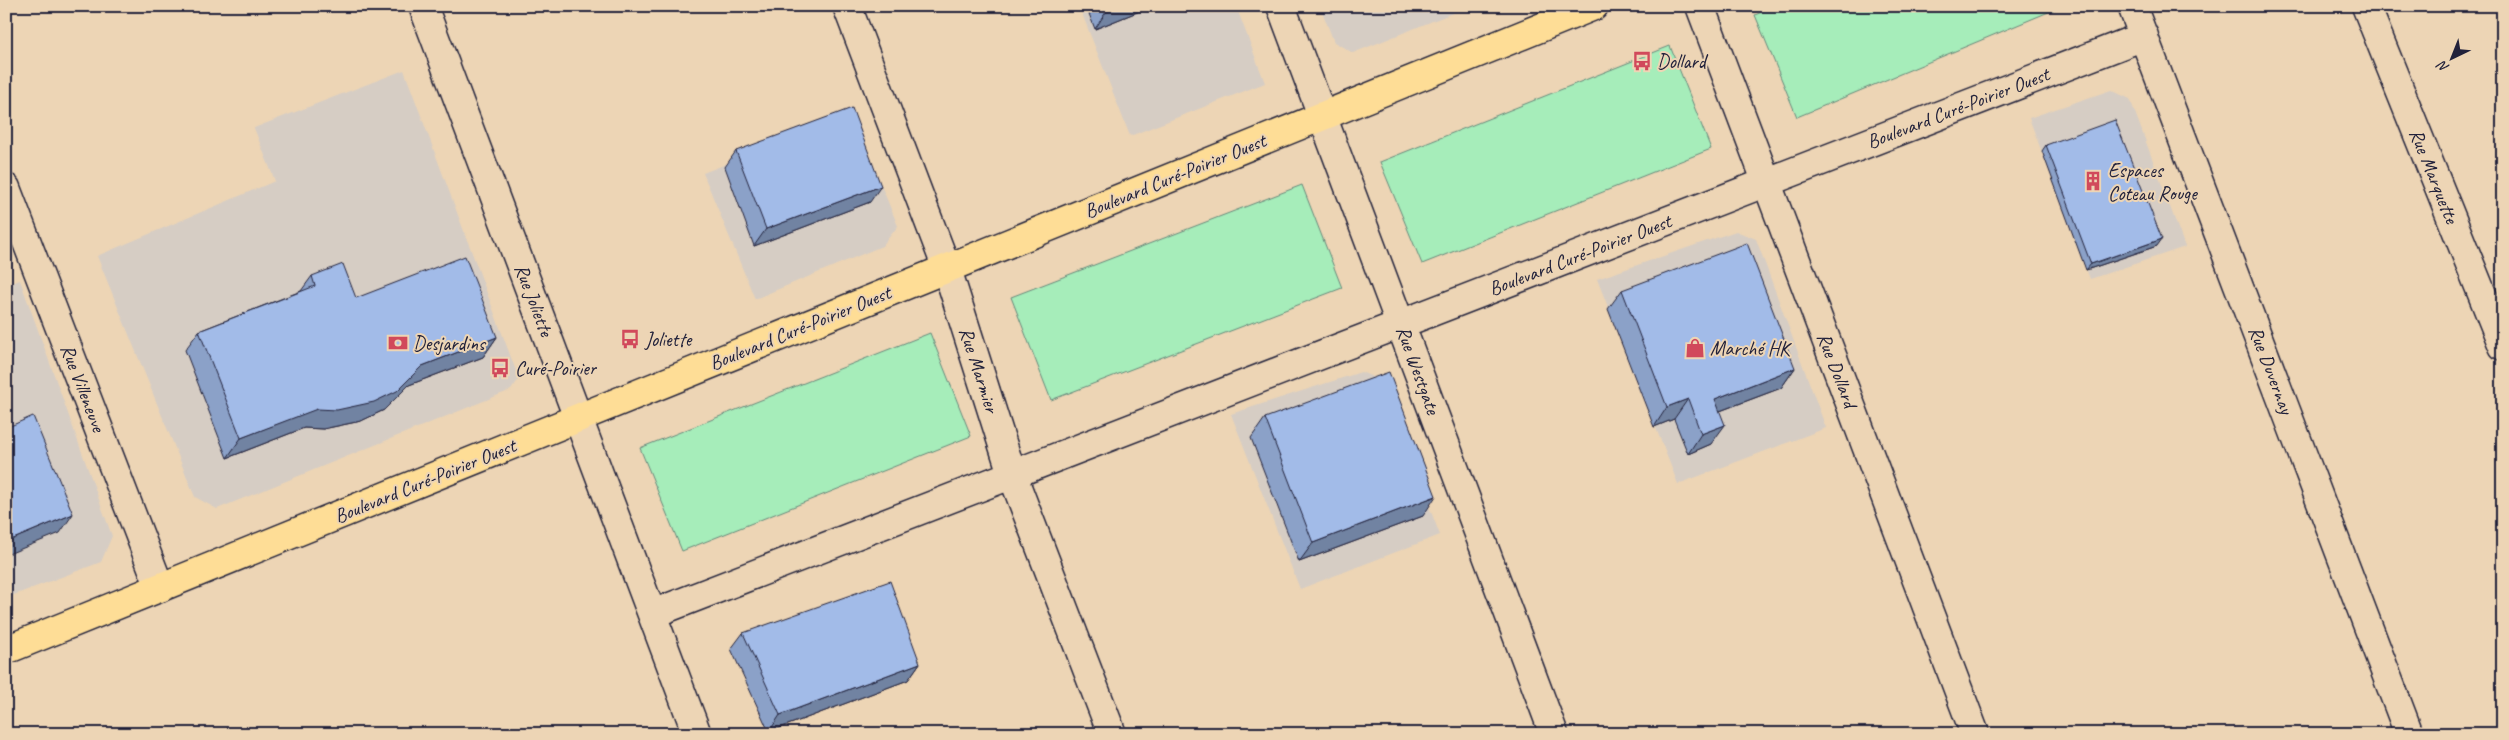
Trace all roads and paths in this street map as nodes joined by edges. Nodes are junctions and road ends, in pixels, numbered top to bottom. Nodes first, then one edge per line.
1 (423, 6) edge
2 (847, 6) edge
3 (1281, 6) edge
4 (1594, 6) edge
5 (1700, 6) edge
6 (2132, 6) edge
7 (2366, 6) edge
8 (2144, 36) junction
9 (1324, 116) junction
10 (1766, 182) junction
11 (6, 188) edge
12 (947, 269) junction
13 (1401, 324) junction
14 (2503, 346) edge
15 (578, 418) junction
16 (1012, 474) junction
17 (160, 588) junction
18 (652, 614) junction
19 (6, 650) edge
20 (697, 734) edge
21 (1112, 734) edge
22 (1554, 734) edge
23 (1975, 734) edge
24 (2409, 734) edge

1 - 15 street, Rue Joliette
2 - 12 street, Rue Marmier
3 - 9 street, Rue Westgate
4 - 9 main road, Boulevard Curé-Poirier Ouest
5 - 10 street, Rue Dollard
6 - 8 street, Rue Duvernay
7 - 14 street, Rue Marquette
8 - 10 street, Boulevard Curé-Poirier Ouest
8 - 24 street, Rue Duvernay
9 - 12 main road, Boulevard Curé-Poirier Ouest
9 - 13 street, Rue Westgate
10 - 13 street, Boulevard Curé-Poirier Ouest
10 - 23 street, Rue Dollard
11 - 17 street, Rue Villeneuve
12 - 15 main road, Boulevard Curé-Poirier Ouest
12 - 16 street, Rue Marmier
13 - 16 street, Boulevard Curé-Poirier Ouest
13 - 22 street, Rue Westgate
15 - 17 main road, Boulevard Curé-Poirier Ouest
15 - 18 street, Rue Joliette
16 - 18 street, Boulevard Curé-Poirier Ouest
16 - 21 street, Rue Marmier
17 - 19 main road, Boulevard Curé-Poirier Ouest
18 - 20 street, Rue Joliette

